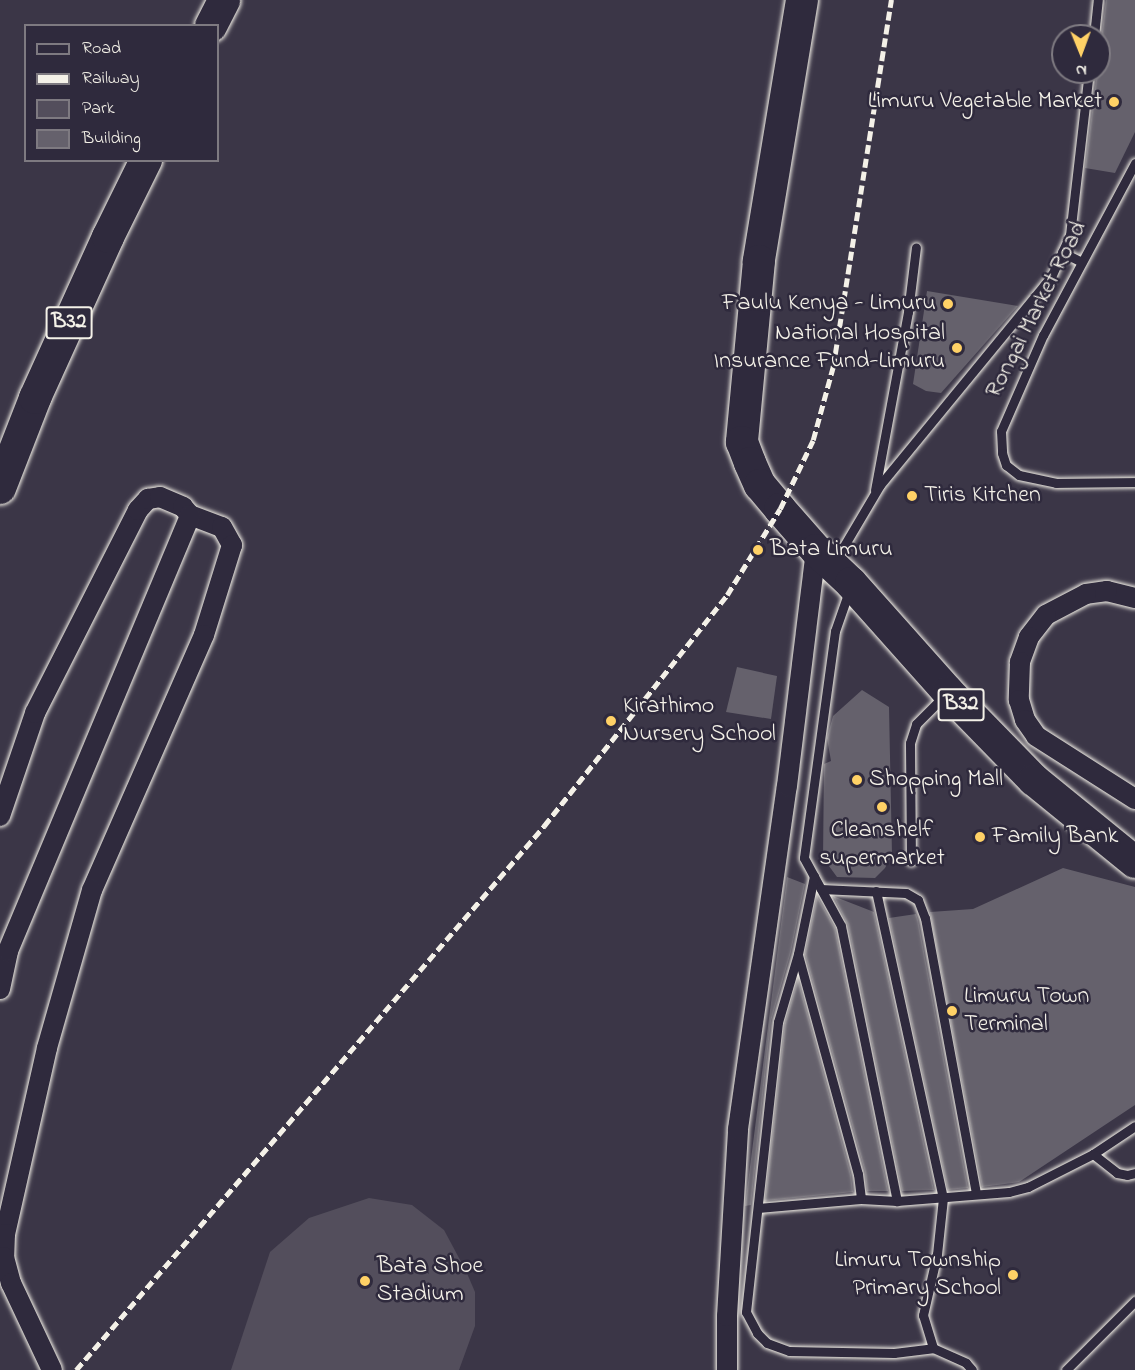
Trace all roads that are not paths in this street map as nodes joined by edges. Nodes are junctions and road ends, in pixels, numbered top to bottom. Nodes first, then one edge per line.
1 (224, 0) edge
2 (802, 0) edge
3 (1098, 0) edge
4 (212, 24) edge
5 (1095, 24) edge
6 (1088, 84) edge
7 (145, 162) edge
8 (1135, 163) edge
9 (916, 247) dead end
10 (1062, 252) junction
11 (1082, 262) junction
12 (1135, 482) edge
13 (0, 488) edge
14 (874, 496) junction
15 (190, 515) junction
16 (834, 566) junction
17 (1135, 598) edge
18 (948, 692) junction
19 (1135, 799) edge
20 (0, 816) edge
21 (911, 861) dead end
22 (1135, 861) edge
23 (814, 876) junction
24 (821, 889) junction
25 (876, 891) junction
26 (798, 954) junction
27 (0, 989) edge
28 (1135, 1126) edge
29 (1093, 1154) junction
30 (1135, 1173) edge
31 (976, 1193) junction
32 (943, 1198) junction
33 (861, 1199) junction
34 (897, 1201) junction
35 (758, 1208) junction
36 (1135, 1301) edge
37 (933, 1348) junction
38 (52, 1370) edge
39 (727, 1370) edge
40 (972, 1370) edge
41 (1066, 1370) edge

1 - 4 highway
2 - 16 highway, B32
3 - 5 lane
6 - 10 lane, Rongai Market Road
7 - 13 highway, B32
8 - 11 lane, Rongai Market Road
9 - 14 lane
10 - 11 lane
10 - 14 lane, Rongai Market Road
11 - 12 lane, Rongai Market Road
14 - 16 lane, Rongai Market Road
15 - 20 street
15 - 27 street
15 - 38 street
16 - 18 highway, B32
16 - 23 lane, Rongai Market Road
16 - 39 street
17 - 19 street
18 - 21 lane
18 - 22 highway, B32
23 - 24 lane, Rongai Market Road
23 - 26 lane
24 - 25 lane
24 - 34 lane, Rongai Market Road
25 - 31 lane
25 - 32 lane
26 - 33 lane
26 - 35 lane
28 - 29 lane
29 - 30 lane
29 - 31 lane
31 - 32 lane
32 - 34 lane
32 - 37 lane
33 - 34 lane
33 - 35 lane
35 - 37 lane
36 - 41 lane
37 - 40 lane

